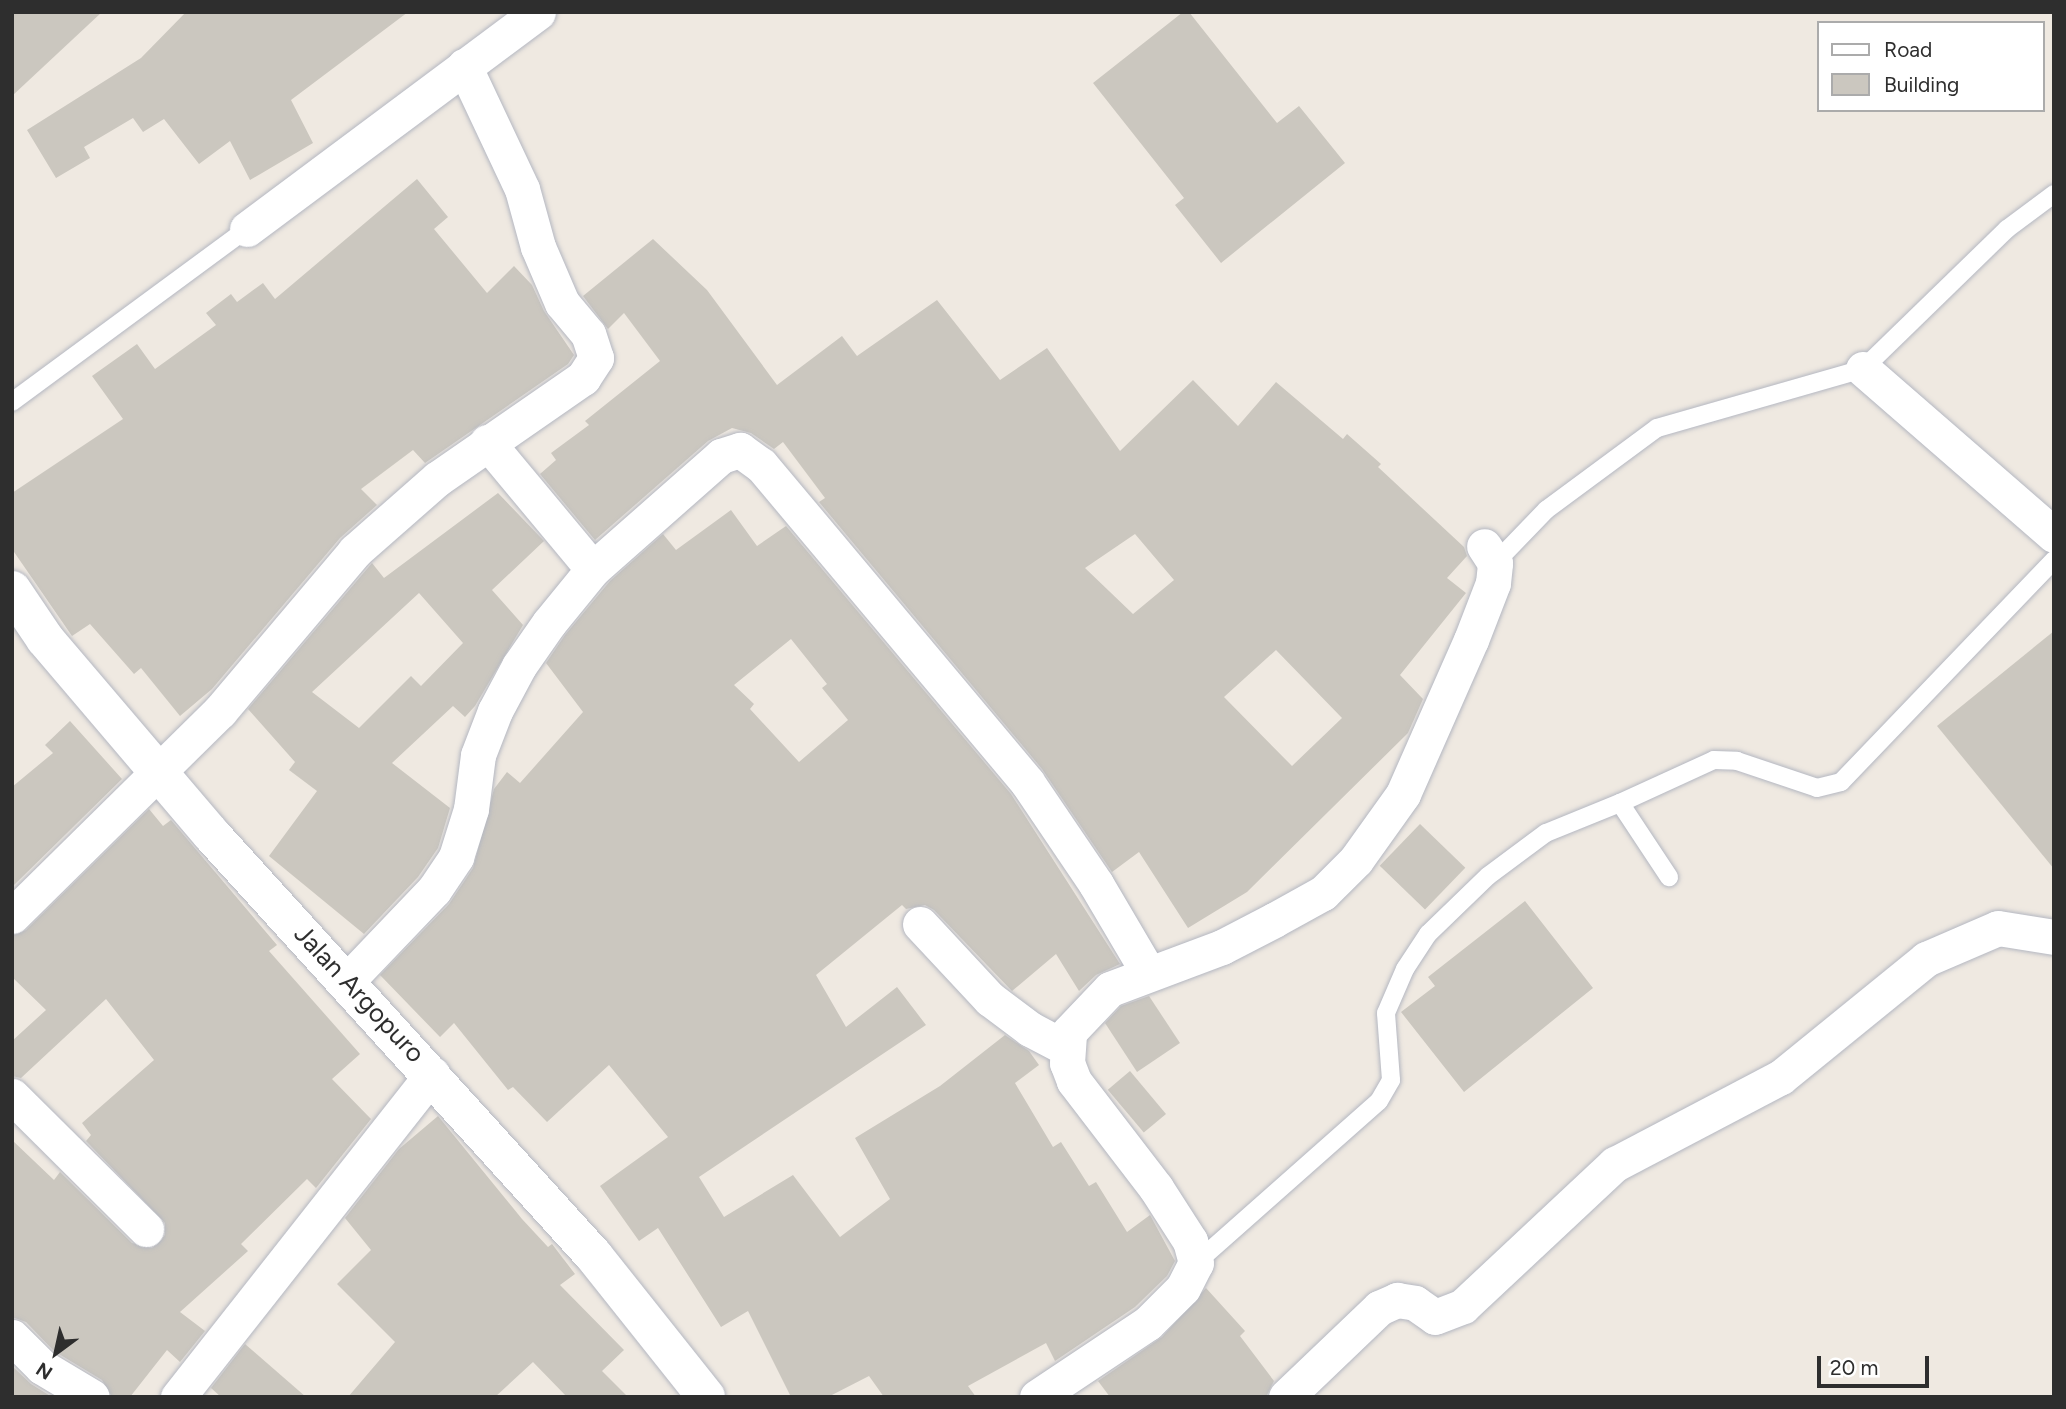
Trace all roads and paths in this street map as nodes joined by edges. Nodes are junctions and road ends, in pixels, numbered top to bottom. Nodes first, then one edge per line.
1 (538, 12) edge
2 (464, 66) junction
3 (2054, 194) edge
4 (247, 229) joint
5 (1864, 369) junction
6 (12, 402) edge
7 (487, 442) junction
8 (2054, 535) edge
9 (1490, 555) joint
10 (2054, 560) edge
11 (593, 569) junction
12 (12, 590) edge
13 (158, 771) junction
14 (1620, 803) junction
15 (1669, 877) dead end
16 (12, 916) edge
17 (920, 924) dead end
18 (2054, 937) edge
19 (1149, 974) junction
20 (347, 981) junction
21 (1066, 1048) junction
22 (432, 1073) junction
23 (12, 1096) edge
24 (146, 1229) dead end
25 (1196, 1263) junction
26 (12, 1338) edge
27 (1052, 1394) edge
28 (92, 1397) edge
29 (178, 1397) edge
30 (706, 1397) edge
31 (1286, 1397) edge

1 - 2 street
2 - 4 street
2 - 7 street
3 - 5 lane
4 - 6 lane
5 - 8 street
5 - 9 lane
7 - 11 street
7 - 13 street
9 - 19 street
10 - 14 lane
11 - 19 street
11 - 20 street
12 - 13 street, Jalan Argopuro
13 - 16 street
13 - 20 street, Jalan Argopuro
14 - 15 lane
14 - 25 lane
17 - 21 street
18 - 31 street
19 - 21 street
20 - 22 street, Jalan Argopuro
21 - 25 street
22 - 29 street
22 - 30 street, Jalan Argopuro
23 - 24 street
25 - 27 street
26 - 28 street

